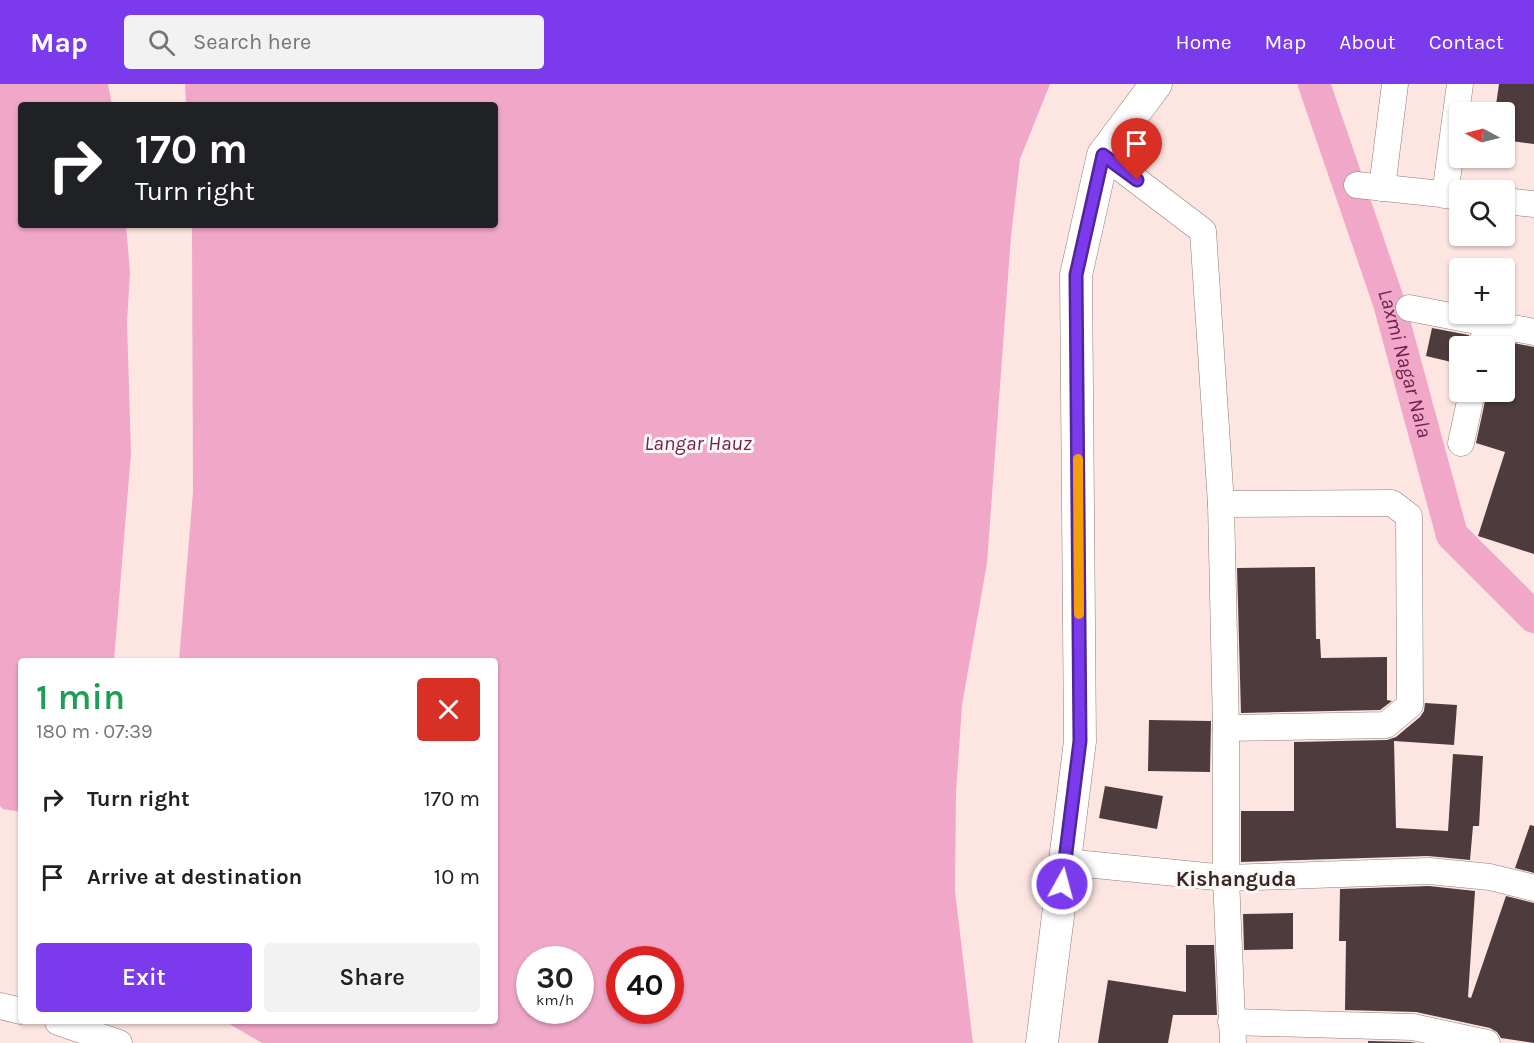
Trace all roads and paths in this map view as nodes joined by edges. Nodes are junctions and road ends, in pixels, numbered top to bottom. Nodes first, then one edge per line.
1 (1156, 84) edge
2 (1395, 84) edge
3 (1460, 84) edge
4 (1103, 155) junction
5 (1453, 180) edge
6 (1449, 195) edge
7 (1515, 202) edge
8 (1534, 204) edge
9 (1409, 308) dead end
10 (1534, 332) edge
11 (1485, 335) edge
12 (1470, 402) edge
13 (1461, 443) dead end
14 (1221, 504) junction
15 (1226, 728) junction
16 (1065, 862) junction
17 (1226, 878) junction
18 (1534, 888) edge
19 (0, 1006) edge
20 (18, 1010) edge
21 (64, 1024) edge
22 (1232, 1033) edge
23 (118, 1043) edge
24 (1042, 1043) edge
25 (1487, 1043) edge

1 - 4 street
2 - 6 street
3 - 5 street
4 - 14 street
4 - 16 street
7 - 8 street
9 - 11 street
10 - 11 street
12 - 13 street
14 - 15 street
14 - 15 street
15 - 17 street
16 - 17 street
16 - 24 street
17 - 18 street
17 - 22 street
19 - 20 street
21 - 23 street
22 - 25 street

